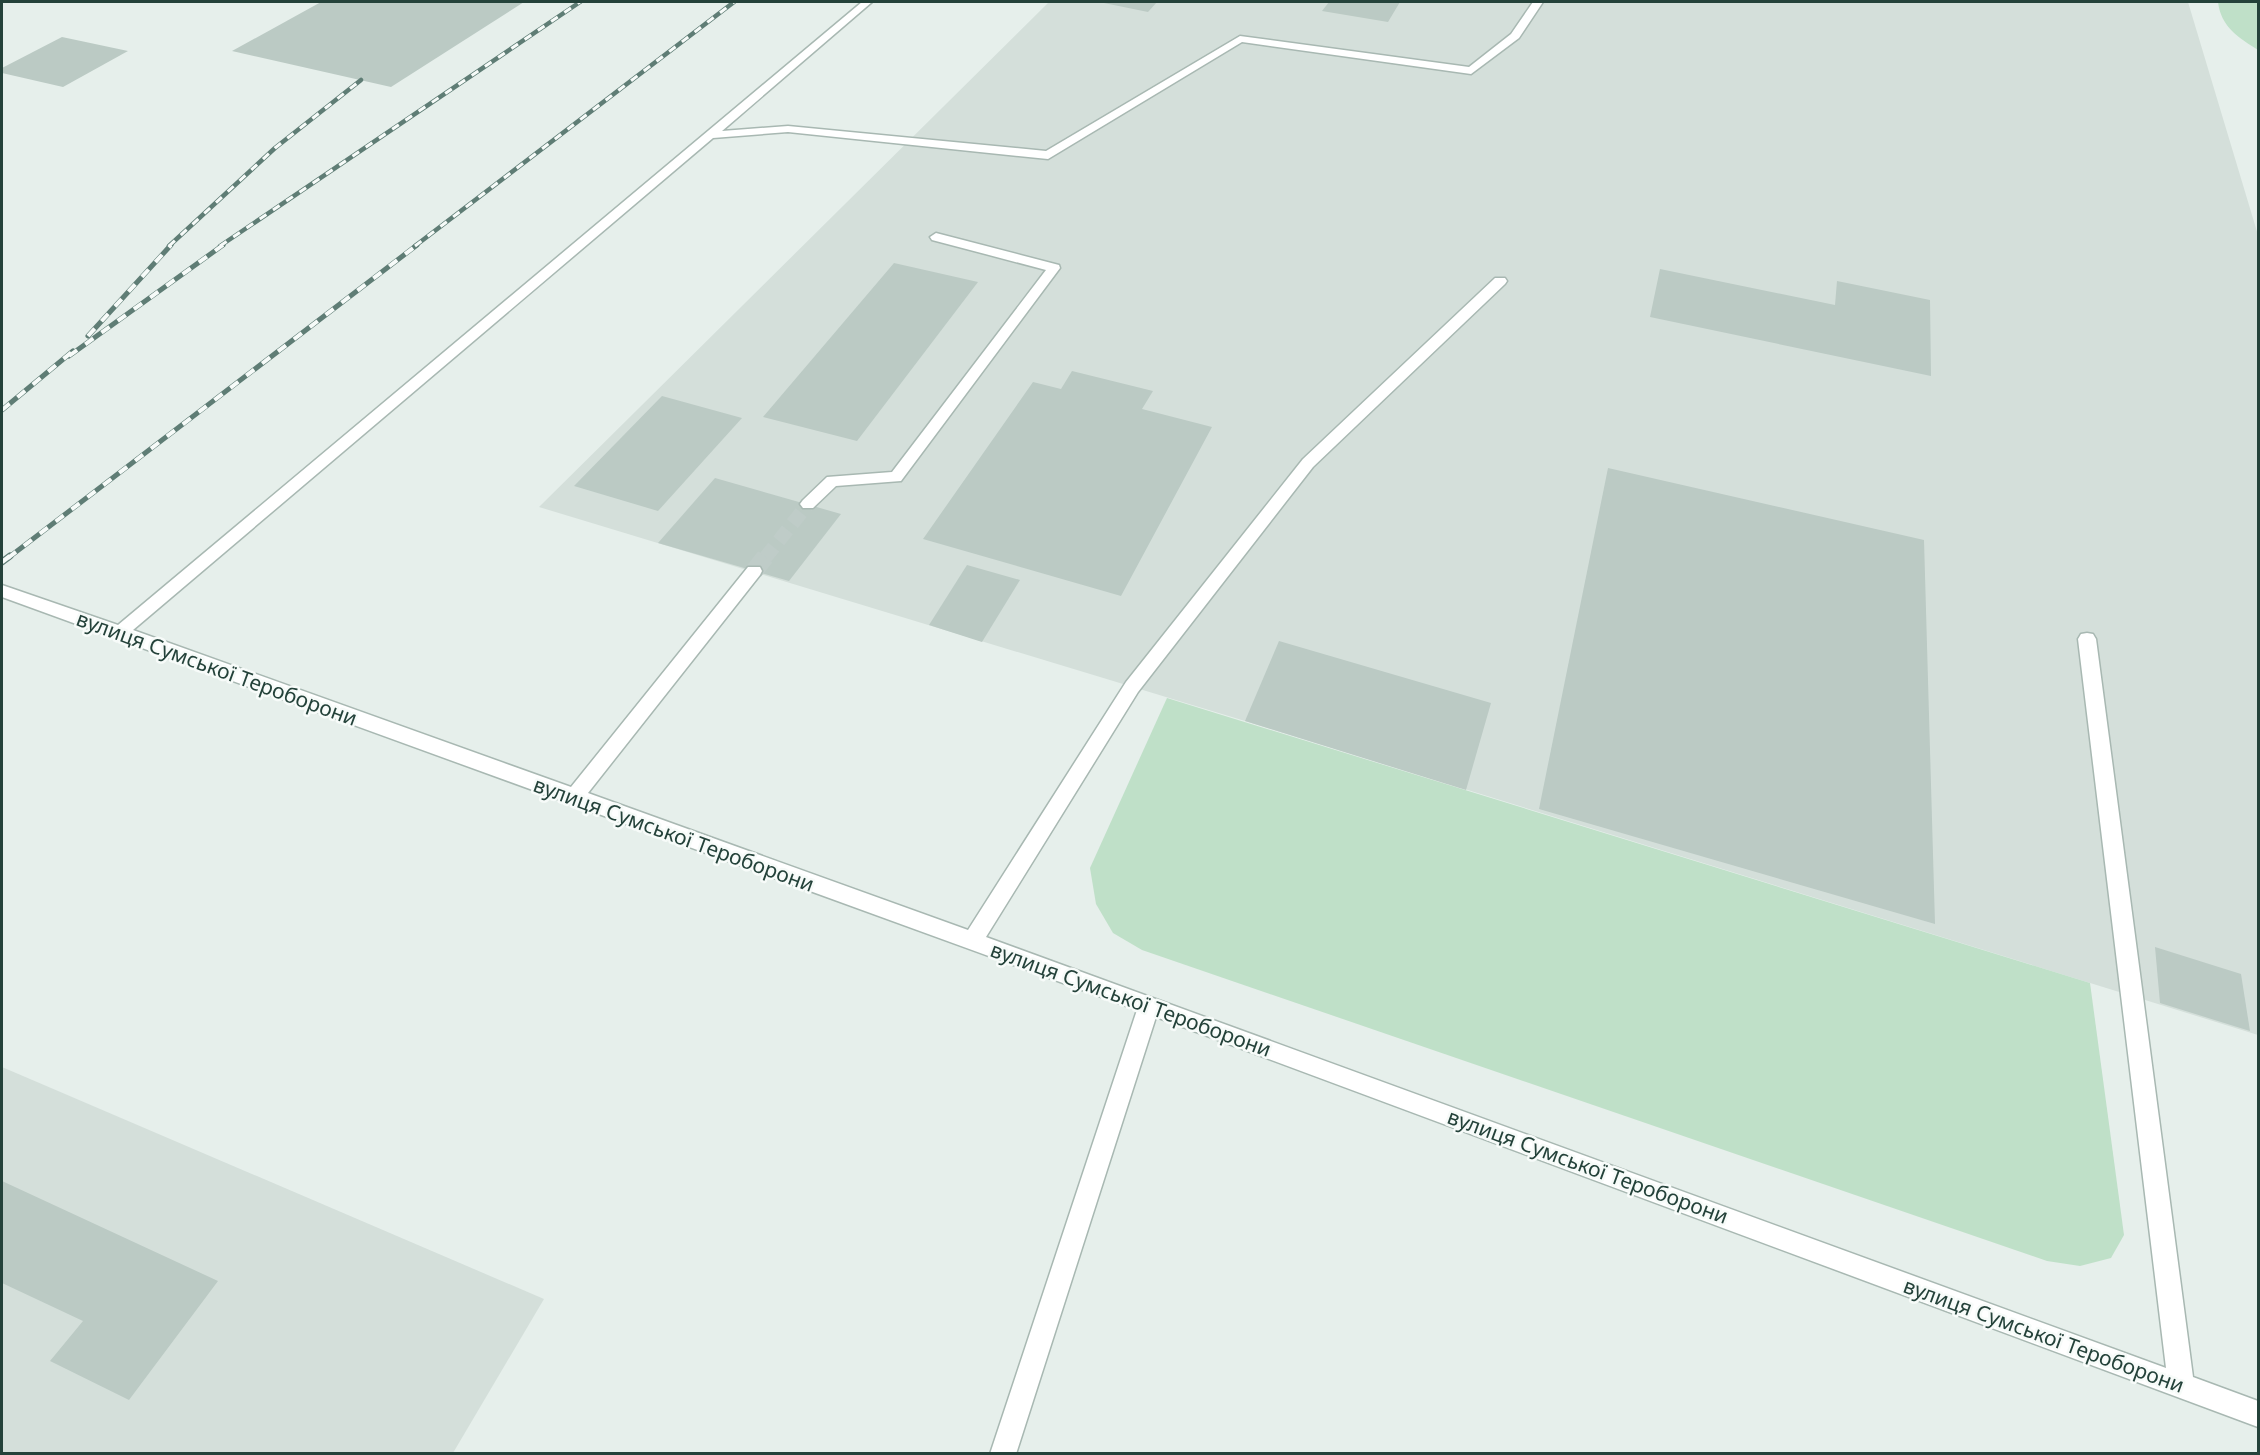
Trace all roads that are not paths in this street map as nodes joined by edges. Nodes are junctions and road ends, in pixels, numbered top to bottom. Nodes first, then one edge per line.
1 (867, 2) edge
2 (1538, 2) edge
3 (708, 135) junction
4 (936, 237) dead end
5 (1500, 281) dead end
6 (808, 504) tunnel mouth
7 (754, 571) tunnel mouth
8 (2, 591) edge
9 (120, 632) junction
10 (2086, 639) dead end
11 (574, 797) junction
12 (972, 942) junction
13 (1149, 1005) junction
14 (2181, 1385) junction
15 (2259, 1414) edge
16 (1003, 1454) edge

1 - 3 street
2 - 3 street
3 - 9 street
4 - 6 street
5 - 12 street
7 - 11 street
8 - 9 street, вулиця Сумської Тероборони
9 - 11 street, вулиця Сумської Тероборони
10 - 14 street
11 - 12 street, вулиця Сумської Тероборони
12 - 13 street, вулиця Сумської Тероборони
13 - 14 street, вулиця Сумської Тероборони
13 - 16 street
14 - 15 street, вулиця Сумської Тероборони

